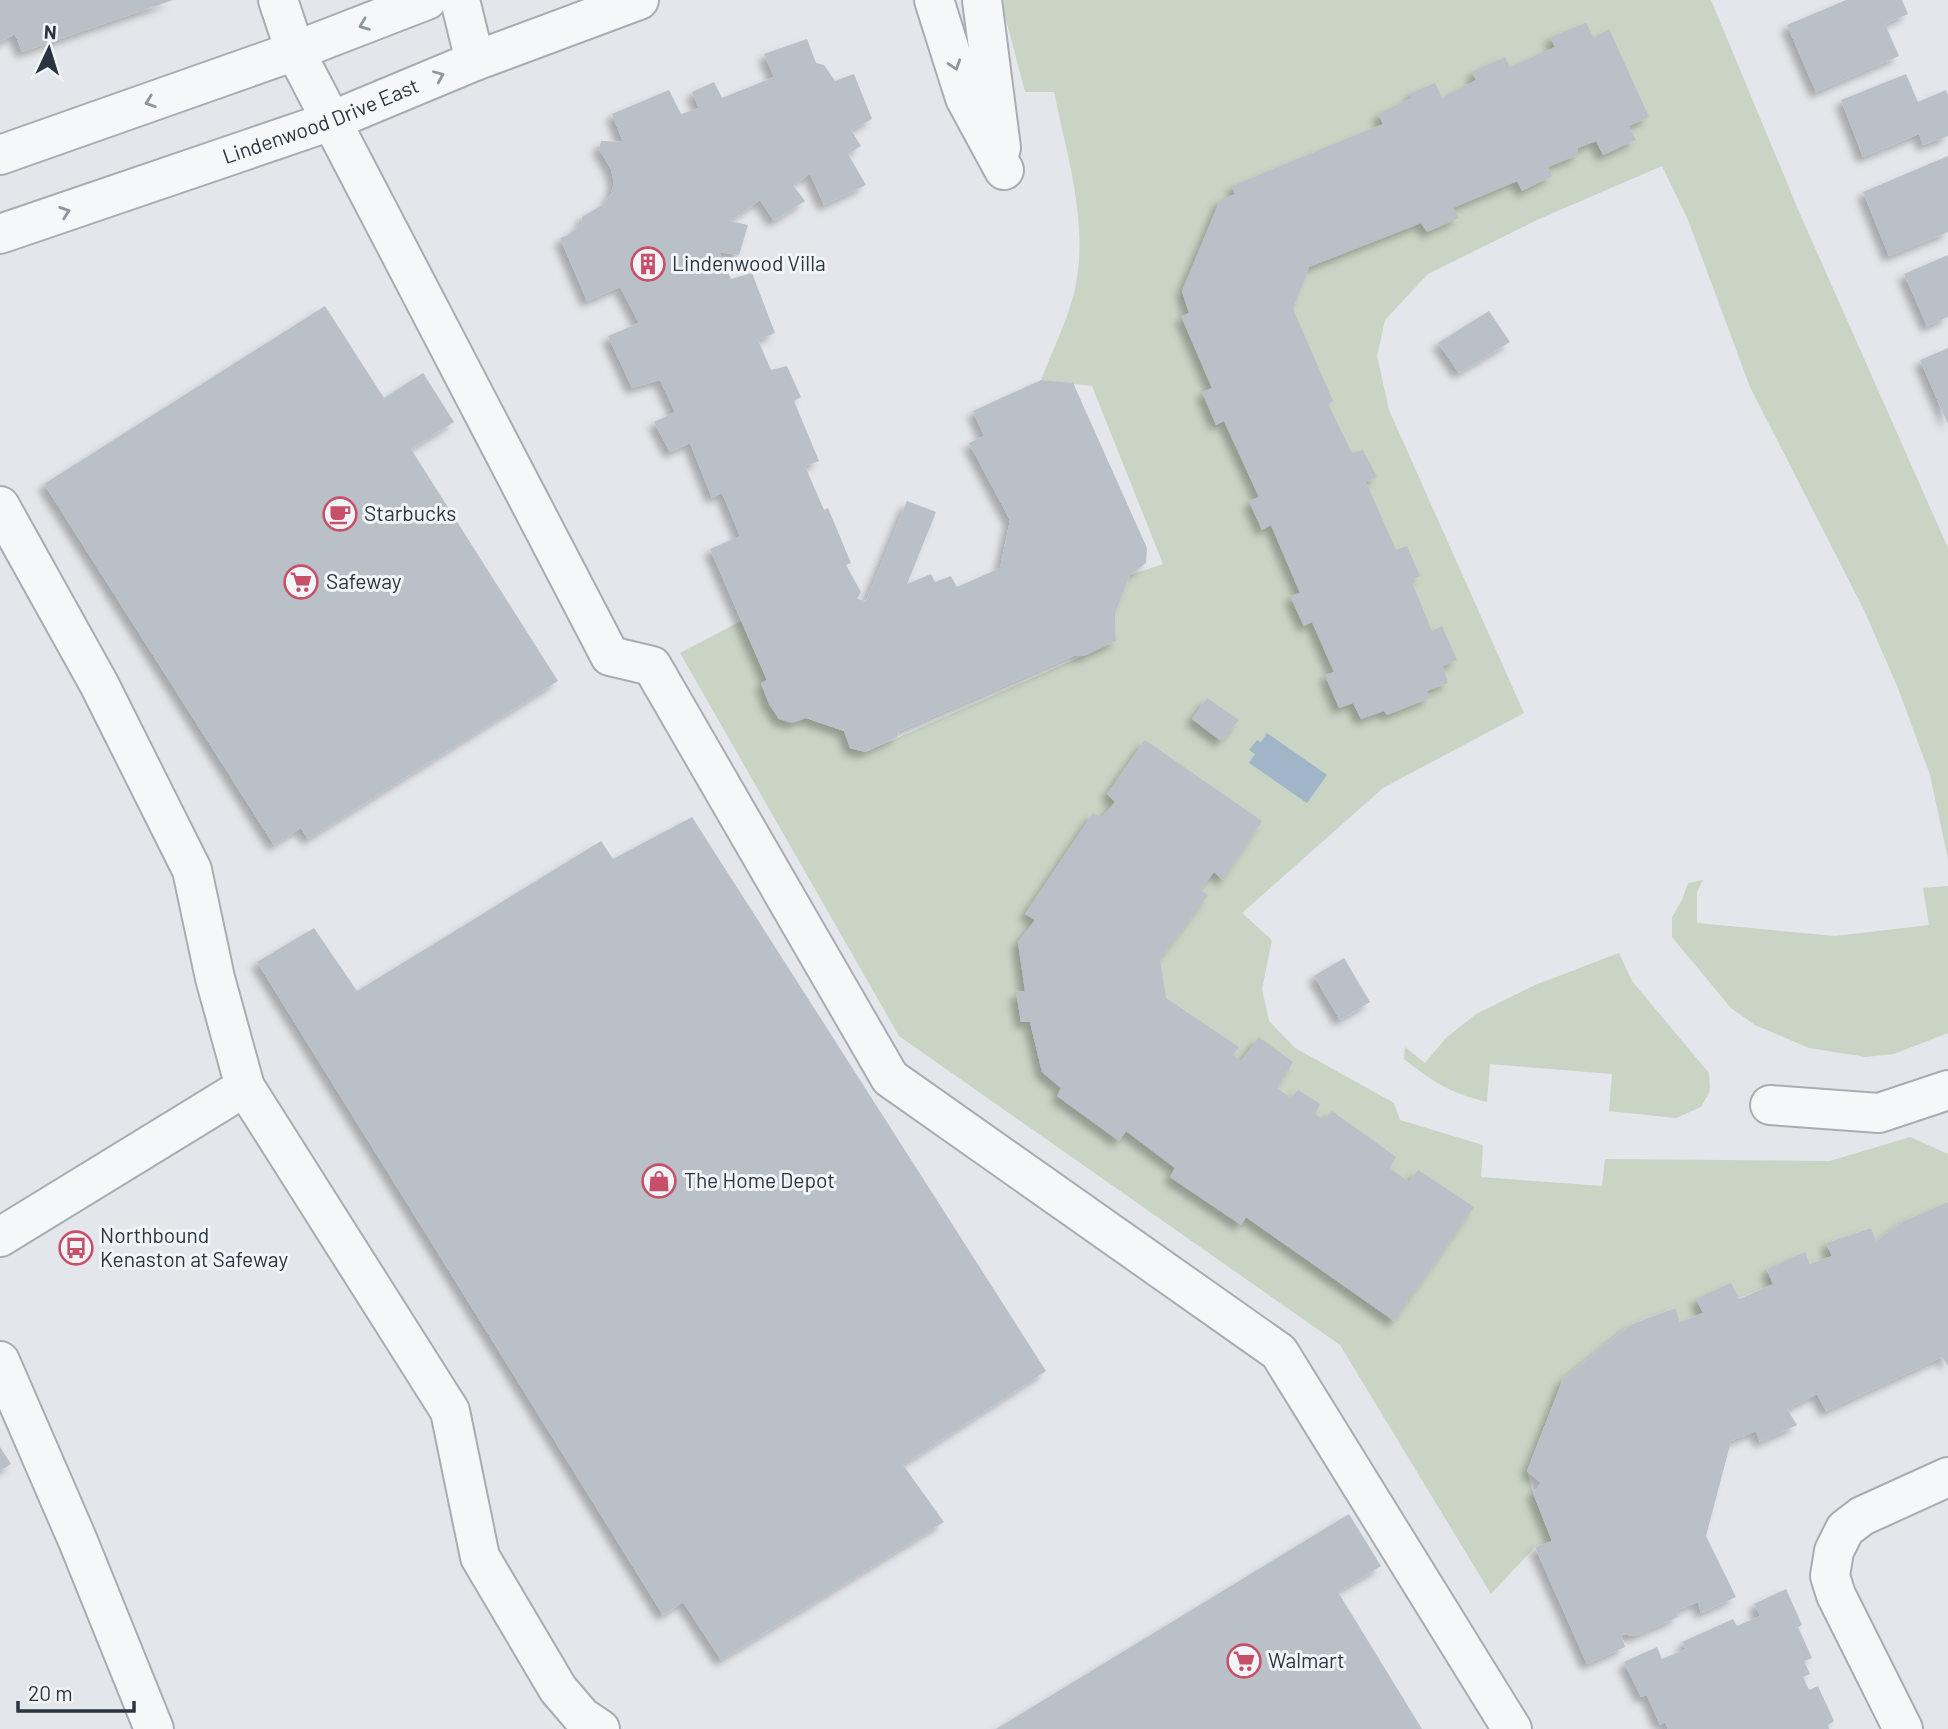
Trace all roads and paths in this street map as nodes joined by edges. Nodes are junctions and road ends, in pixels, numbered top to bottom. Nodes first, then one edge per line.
1 (278, 0) edge
2 (427, 0) edge
3 (460, 0) edge
4 (639, 0) edge
5 (934, 0) edge
6 (982, 0) edge
7 (295, 51) junction
8 (475, 61) junction
9 (331, 121) junction
10 (0, 155) edge
11 (0, 234) edge
12 (0, 506) edge
13 (245, 1087) junction
14 (1948, 1090) edge
15 (1770, 1105) dead end
16 (0, 1237) edge
17 (0, 1361) edge
18 (1948, 1477) edge
19 (154, 1729) edge
20 (600, 1729) edge
21 (1513, 1729) edge
22 (1903, 1729) edge

1 - 7 street
2 -> 7 street
3 - 8 street
4 - 8 street, Lindenwood Drive East
5 -> 6 street
7 - 9 street
7 -> 10 street
9 -> 8 street, Lindenwood Drive East
11 -> 9 street, Lindenwood Drive East
9 - 21 street
12 - 13 street
13 - 16 street
13 - 20 street
14 - 15 street
17 - 19 street
18 - 22 street

